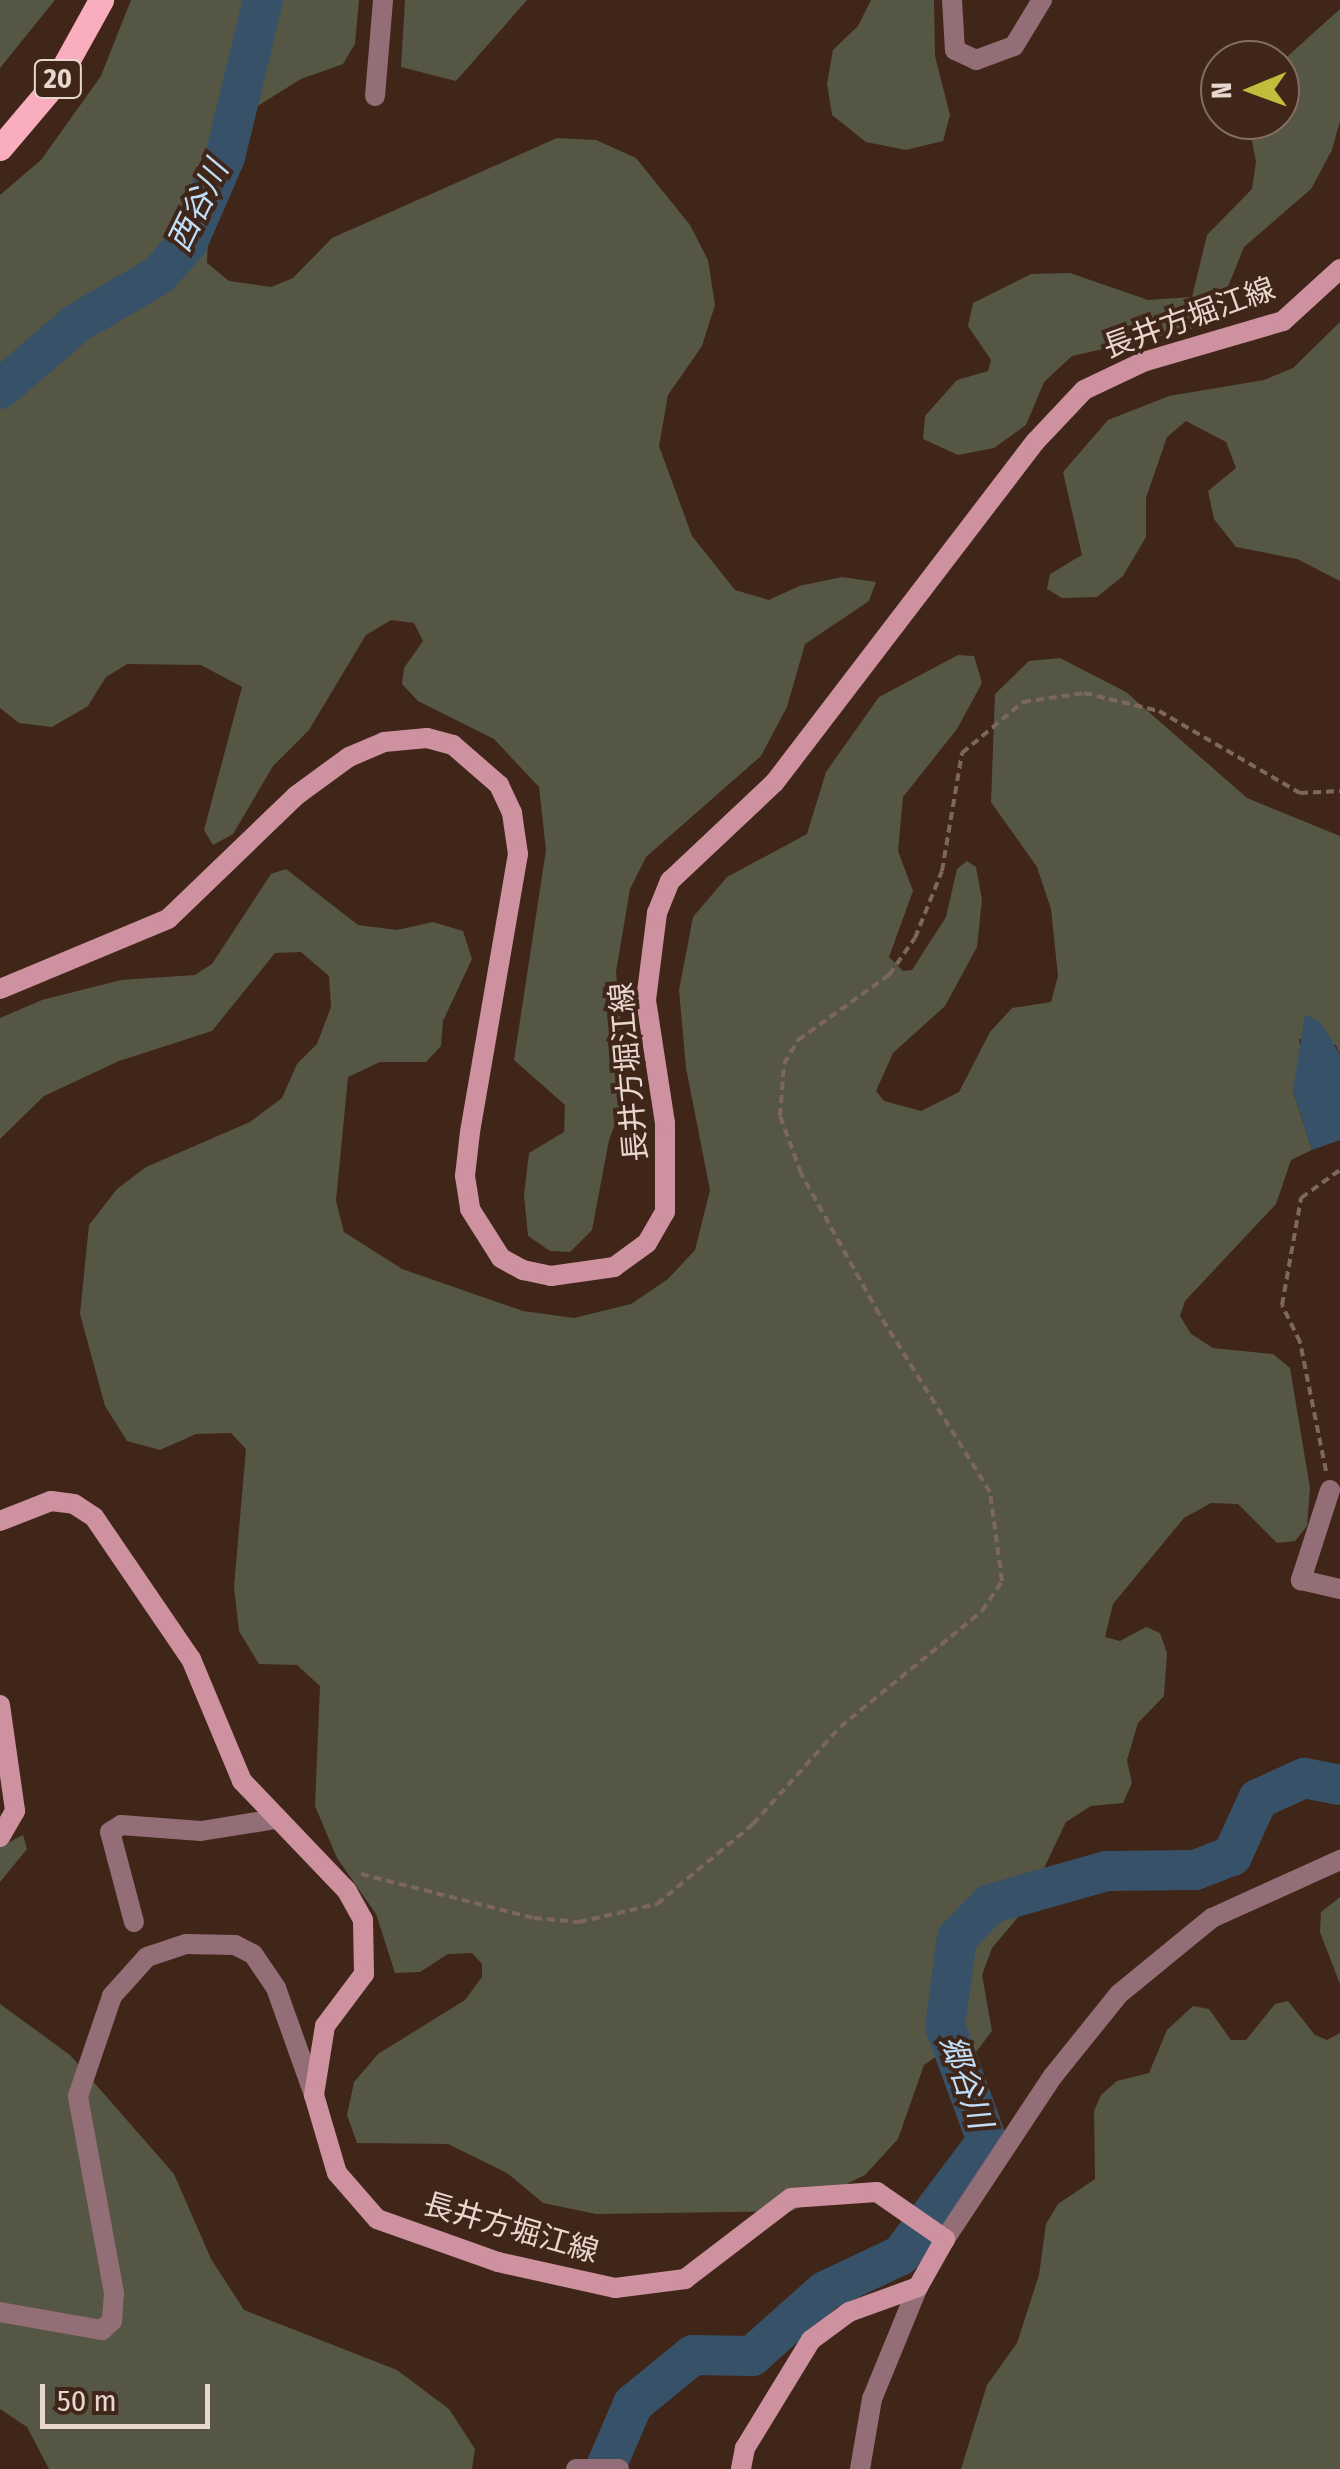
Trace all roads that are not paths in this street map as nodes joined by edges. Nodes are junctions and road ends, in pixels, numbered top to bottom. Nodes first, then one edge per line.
1 (101, 0) edge
2 (383, 0) edge
3 (952, 0) edge
4 (1042, 0) edge
5 (375, 96) dead end
6 (0, 148) edge
7 (1340, 268) edge
8 (0, 989) edge
9 (1330, 1490) road end
10 (0, 1521) edge
11 (1340, 1589) edge
12 (0, 1705) edge
13 (276, 1820) junction
14 (0, 1837) edge
15 (1340, 1860) edge
16 (134, 1922) dead end
17 (314, 2095) junction
18 (939, 2236) junction
19 (918, 2287) junction
20 (0, 2312) edge
21 (576, 2469) edge
22 (619, 2469) edge
23 (742, 2469) edge
24 (860, 2469) edge

1 - 6 main road, 20
2 - 5 street
3 - 4 street
7 - 8 main road, 長井方堀江線
9 - 11 street
10 - 13 main road, 長井方堀江線
12 - 14 main road
13 - 16 street
13 - 17 main road, 長井方堀江線
15 - 18 street
17 - 18 main road, 長井方堀江線
17 - 20 street
18 - 19 main road
19 - 23 main road
19 - 24 street
21 - 22 street

